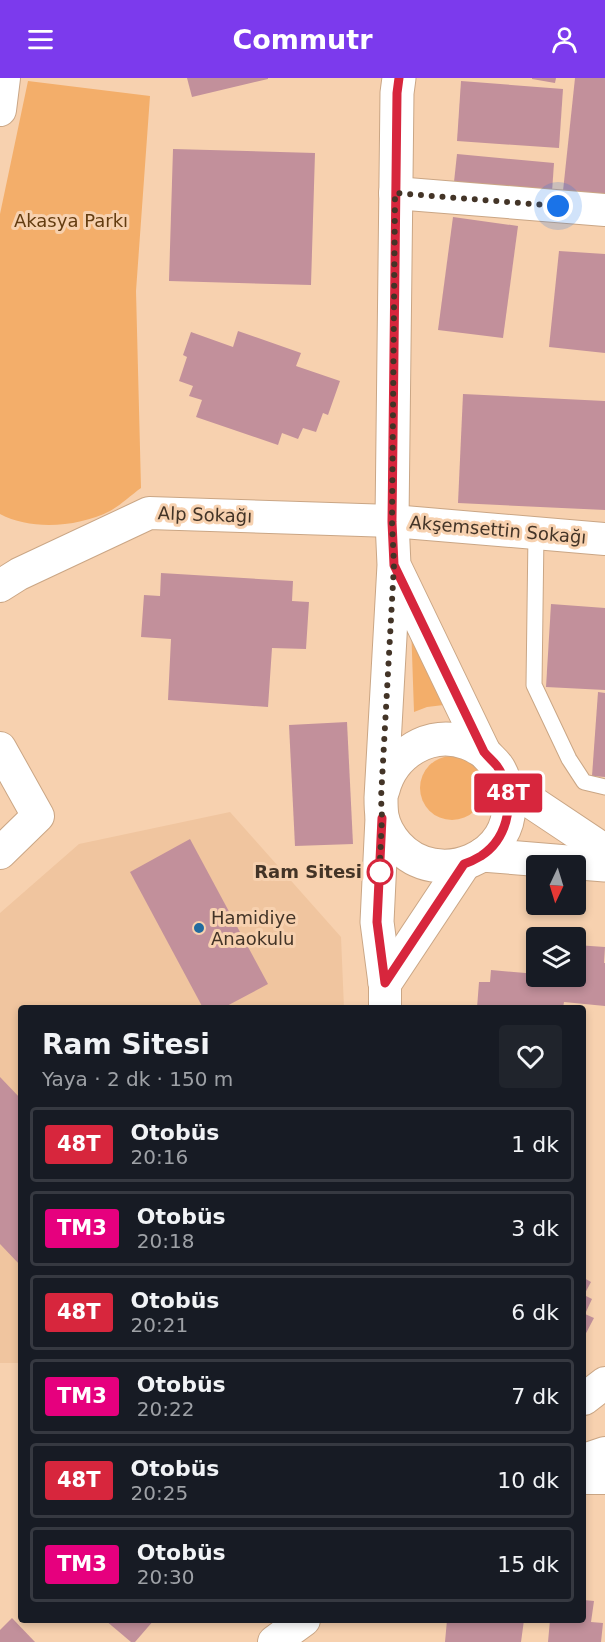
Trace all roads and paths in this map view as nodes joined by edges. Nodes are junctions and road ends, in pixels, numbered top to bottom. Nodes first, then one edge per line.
1 (3, 78) edge
2 (399, 78) edge
3 (0, 110) edge
4 (395, 193) junction
5 (605, 210) edge
6 (392, 522) junction
7 (536, 533) junction
8 (605, 538) edge
9 (394, 565) junction
10 (0, 586) edge
11 (0, 748) edge
12 (484, 752) junction
13 (506, 785) junction
14 (605, 788) edge
15 (382, 808) junction
16 (605, 851) edge
17 (0, 853) edge
18 (473, 860) junction
19 (605, 865) edge
20 (385, 996) edge
21 (605, 1383) edge
22 (586, 1397) edge
23 (605, 1453) edge
24 (586, 1459) edge
25 (586, 1478) edge
26 (605, 1478) edge
27 (300, 1623) edge
28 (274, 1642) edge

1 - 3 street
2 - 4 street
4 - 5 street
4 - 6 street
6 - 7 street, Akşemsettin Sokağı
6 - 9 street
6 - 10 street, Alp Sokağı
7 - 8 street, Akşemsettin Sokağı
7 - 14 lane
9 - 12 street
9 - 15 street
11 - 17 street
12 - 13 street
12 - 15 street
13 - 16 street
13 - 18 street
15 - 18 street
15 - 20 street
18 - 19 street
18 - 20 street
21 - 22 street
23 - 24 street
25 - 26 street
27 - 28 street

